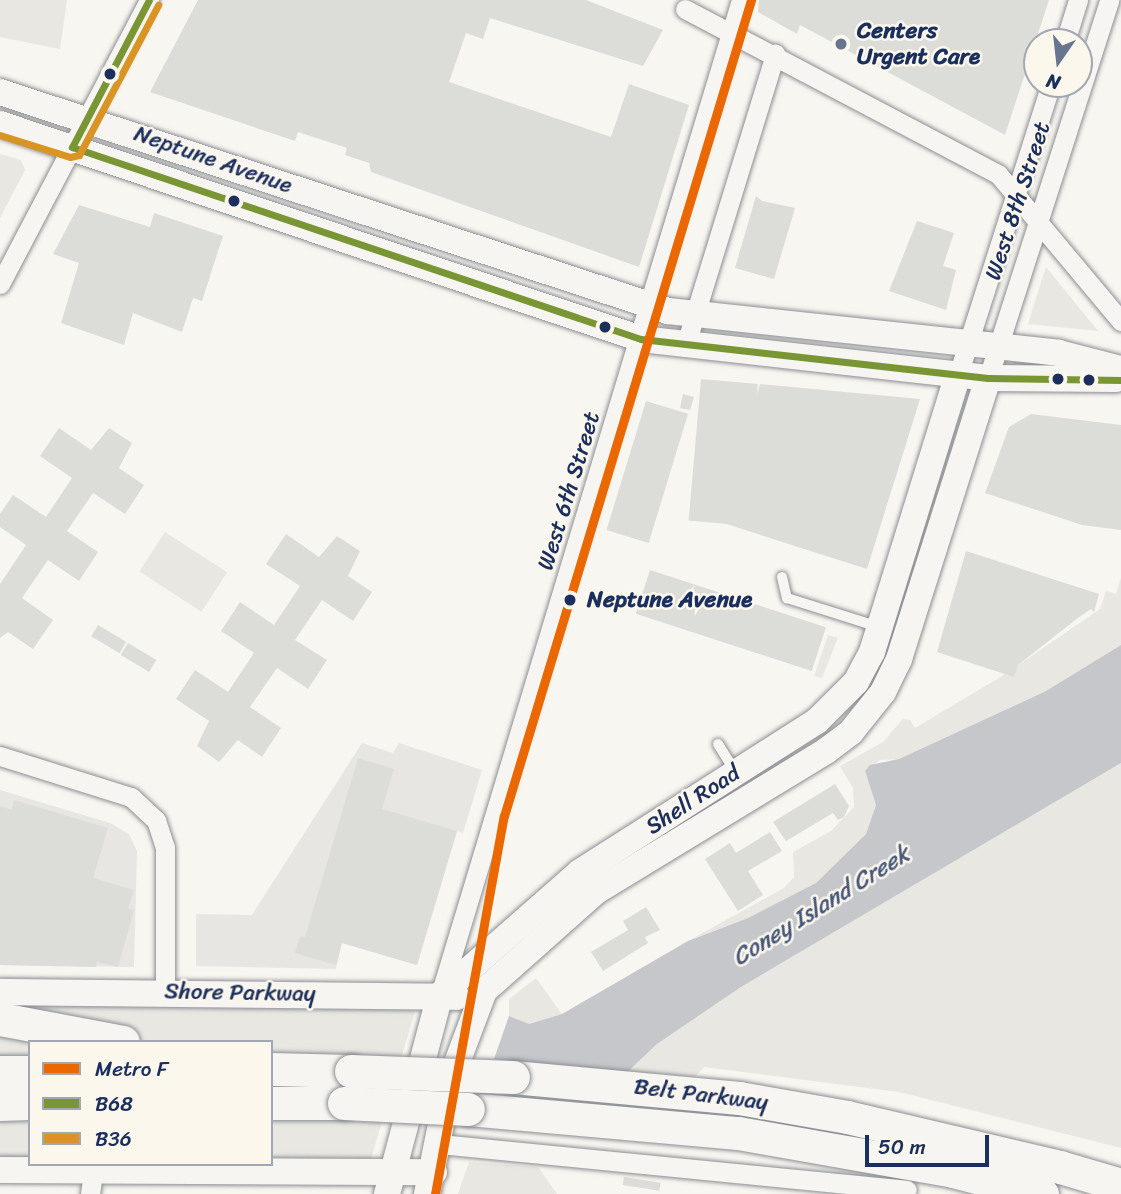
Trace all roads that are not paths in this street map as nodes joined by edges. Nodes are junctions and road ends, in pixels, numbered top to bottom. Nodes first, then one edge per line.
1 (149, 0) edge
2 (741, 0) edge
3 (1078, 0) edge
4 (1109, 0) edge
5 (685, 9) dead end
6 (1069, 28) edge
7 (733, 32) junction
8 (775, 54) junction
9 (0, 92) edge
10 (1047, 98) edge
11 (87, 118) junction
12 (0, 124) edge
13 (72, 147) junction
14 (1016, 195) junction
15 (1037, 222) junction
16 (0, 284) edge
17 (651, 306) junction
18 (695, 315) junction
19 (1121, 321) edge
20 (641, 339) junction
21 (968, 344) junction
22 (685, 347) junction
23 (997, 347) junction
24 (1121, 369) edge
25 (958, 375) junction
26 (988, 378) junction
27 (1121, 380) edge
28 (782, 577) dead end
29 (880, 627) junction
30 (718, 744) dead end
31 (0, 756) edge
32 (736, 773) junction
33 (0, 992) edge
34 (165, 992) junction
35 (440, 995) junction
36 (480, 1000) junction
37 (0, 1019) edge
38 (112, 1040) edge
39 (274, 1069) edge
40 (0, 1072) edge
41 (28, 1072) edge
42 (347, 1087) junction
43 (273, 1102) edge
44 (439, 1144) junction
45 (0, 1170) edge
46 (315, 1174) junction
47 (92, 1183) edge
48 (390, 1183) edge
49 (431, 1183) edge
50 (1121, 1185) edge
51 (907, 1190) dead end
52 (355, 1194) edge
53 (1042, 1194) edge

1 - 11 street
2 - 7 street, West 6th Street
3 - 6 street
4 - 15 street, West 8th Street
5 - 7 street
7 - 8 street
7 - 17 street, West 6th Street
8 - 14 street
8 - 18 street
9 - 11 main road, Neptune Avenue
10 - 14 street, West 8th Street
11 - 13 street
11 - 17 main road, Neptune Avenue
12 - 13 main road, Neptune Avenue
13 - 16 street
13 - 20 main road, Neptune Avenue
14 - 15 street
14 - 21 street, West 8th Street
15 - 19 street
15 - 23 street, West 8th Street
17 - 18 main road, Neptune Avenue
17 - 20 street, West 6th Street
18 - 21 main road, Neptune Avenue
18 - 22 street
20 - 22 main road, Neptune Avenue
20 - 35 street, West 6th Street
21 - 23 main road, Neptune Avenue
21 - 25 street, West 8th Street
22 - 25 main road, Neptune Avenue
23 - 24 main road, Neptune Avenue
23 - 26 street, West 8th Street
25 - 26 main road, Neptune Avenue
25 - 29 main road, Shell Road
26 - 27 main road, Neptune Avenue
26 - 36 main road, Shell Road
28 - 29 lane
29 - 32 main road, Shell Road
30 - 32 lane
31 - 34 street
32 - 35 main road, Shell Road
33 - 34 main road, Shore Parkway
34 - 35 main road, Shore Parkway
35 - 36 main road, Shore Parkway
35 - 48 main road
36 - 44 main road, Shell Road
37 - 38 highway
39 - 42 highway, Belt Parkway
40 - 41 highway
42 - 43 highway, Belt Parkway
42 - 50 highway, Belt Parkway, bridge
42 - 53 highway, Belt Parkway, bridge
44 - 49 main road, Shell Road
44 - 51 street
45 - 47 main road
46 - 47 main road
46 - 48 main road
46 - 52 main road
48 - 49 main road

